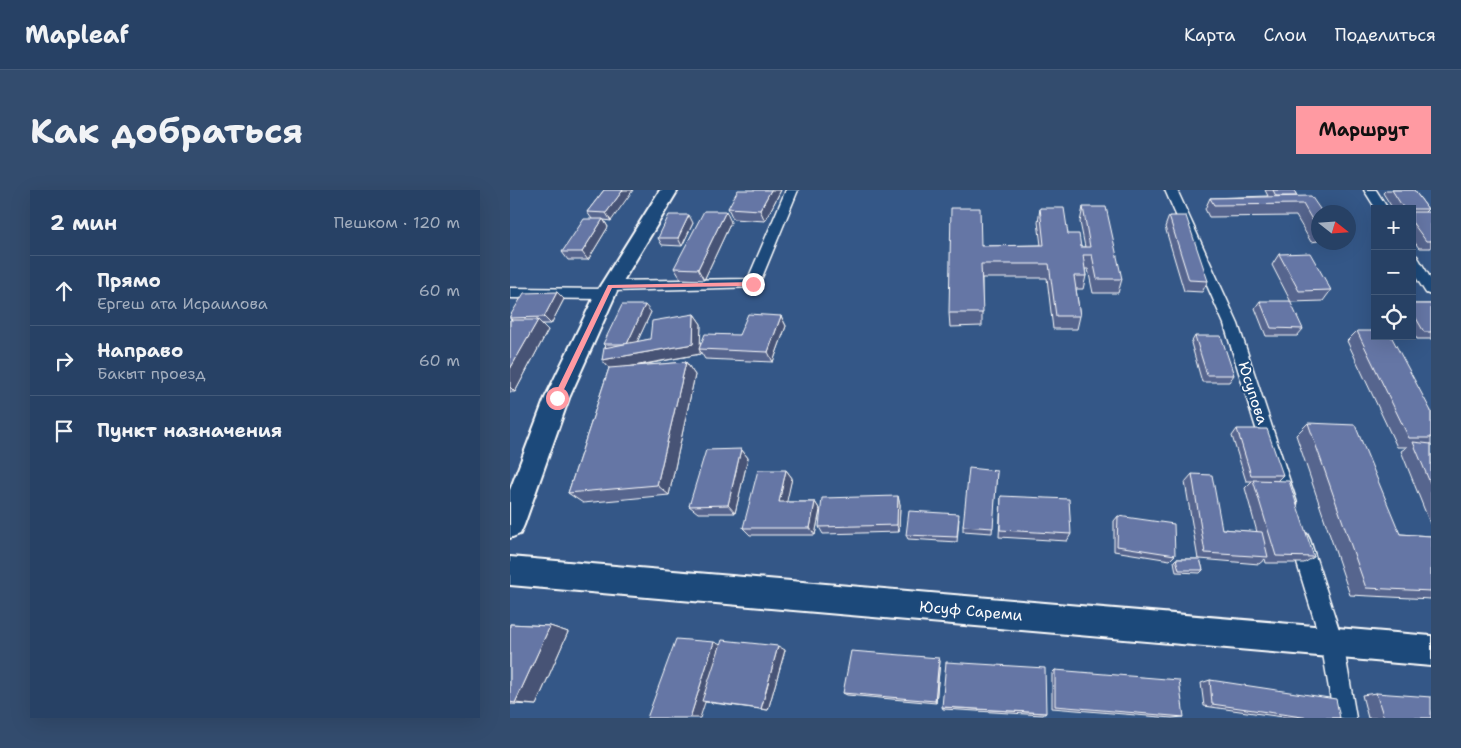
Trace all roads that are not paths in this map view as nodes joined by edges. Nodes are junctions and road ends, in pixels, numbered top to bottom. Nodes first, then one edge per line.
1 (668, 190) edge
2 (792, 190) edge
3 (1171, 190) edge
4 (1370, 190) edge
5 (1379, 205) edge
6 (1416, 266) edge
7 (608, 290) junction
8 (1431, 290) edge
9 (510, 292) edge
10 (510, 525) edge
11 (510, 571) edge
12 (1332, 642) junction
13 (1431, 651) edge
14 (1345, 718) edge

1 - 7 main road
2 - 7 street
3 - 12 street, Юсупова
4 - 5 street
6 - 8 street
7 - 9 street
7 - 10 main road
11 - 12 main road, Юсуф Сареми
12 - 13 main road, Юсуф Сареми
12 - 14 street, Юсупова

